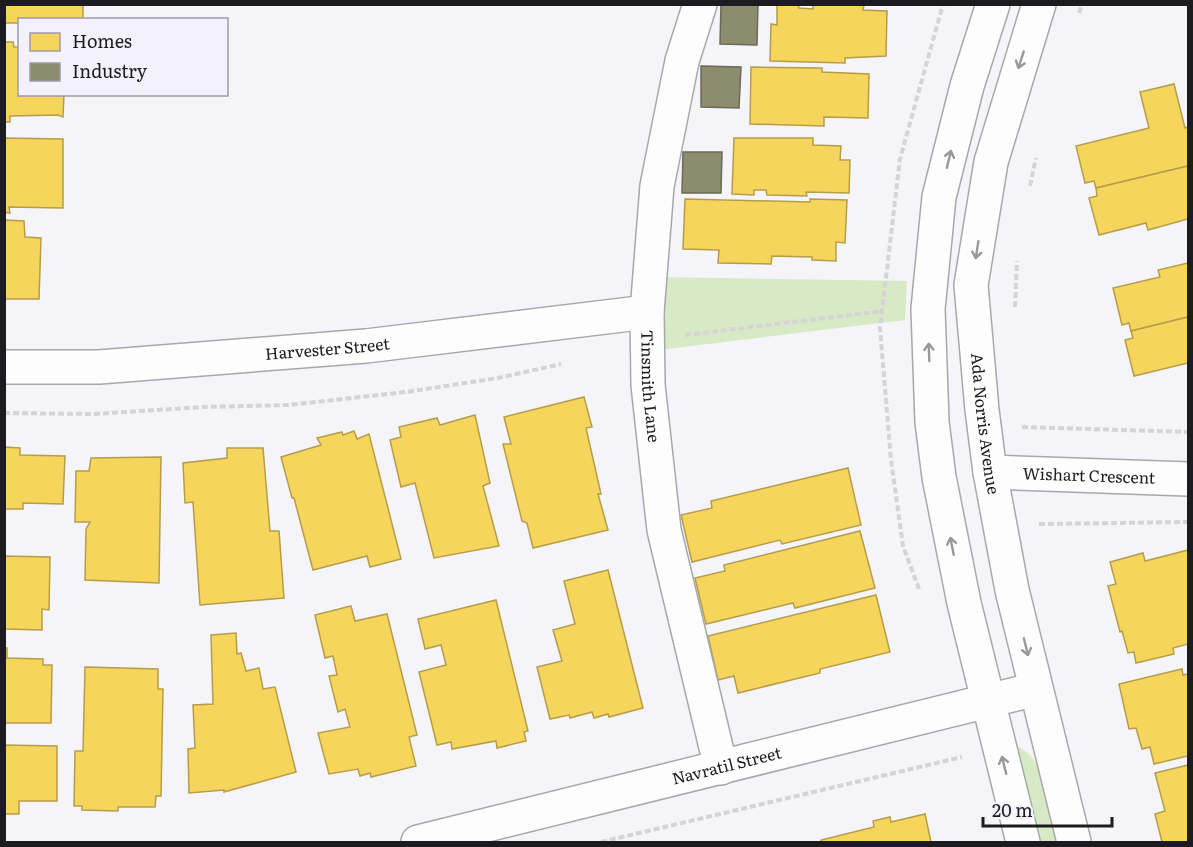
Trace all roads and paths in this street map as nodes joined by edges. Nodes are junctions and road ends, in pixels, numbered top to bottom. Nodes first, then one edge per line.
1 (700, 4) edge
2 (993, 4) edge
3 (1039, 4) edge
4 (1036, 157) dead end
5 (1029, 190) dead end
6 (1017, 255) dead end
7 (1015, 310) dead end
8 (647, 312) junction
9 (4, 367) edge
10 (1020, 416) dead end
11 (1188, 432) edge
12 (990, 472) junction
13 (1188, 479) edge
14 (1188, 522) edge
15 (1035, 524) dead end
16 (1036, 690) junction
17 (988, 701) junction
18 (963, 756) dead end
19 (721, 768) junction
20 (418, 843) edge
21 (601, 843) edge
22 (1023, 843) edge
23 (1074, 843) edge

1 - 8 street, Tinsmith Lane
17 -> 2 street
3 -> 12 street, Ada Norris Avenue
4 - 5 path
6 - 7 path
8 - 9 street, Harvester Street
8 - 19 street, Tinsmith Lane
10 - 11 path
12 - 13 street, Wishart Crescent
12 -> 16 street, Ada Norris Avenue
14 - 15 path
16 - 17 street, Navratil Street
16 - 23 street, Ada Norris Avenue
17 - 19 street, Navratil Street
22 -> 17 street
18 - 21 path
19 - 20 street, Navratil Street

